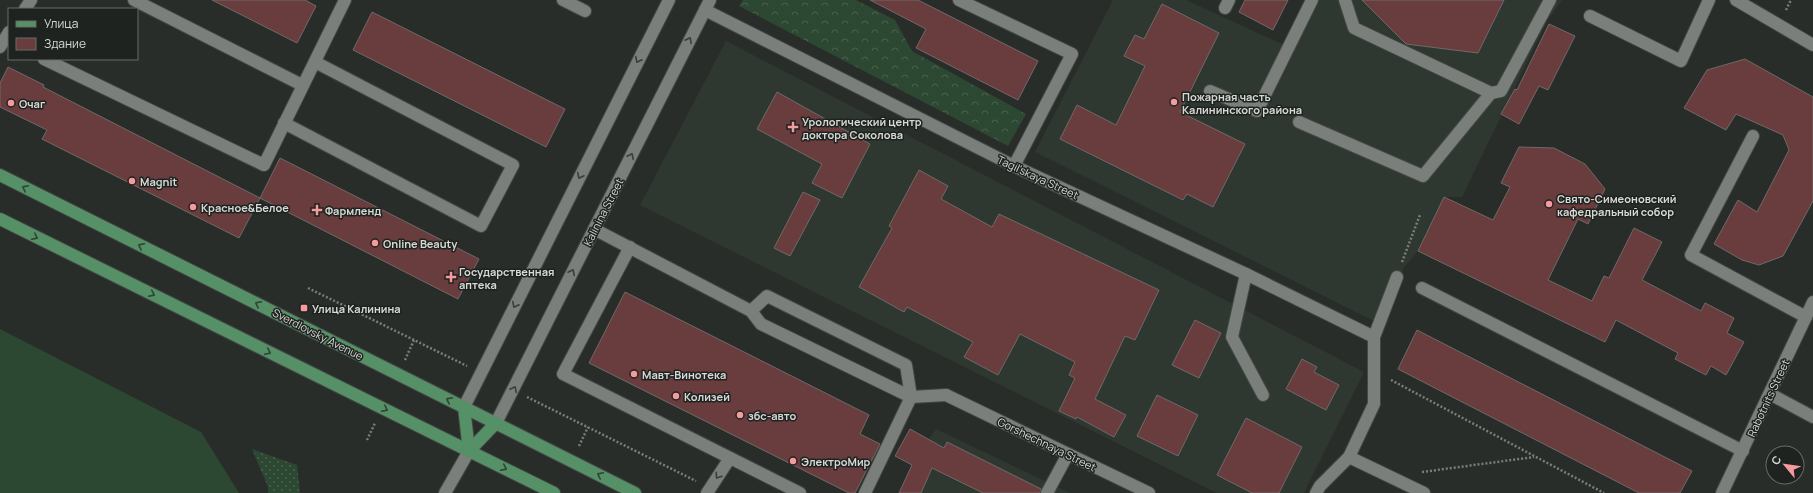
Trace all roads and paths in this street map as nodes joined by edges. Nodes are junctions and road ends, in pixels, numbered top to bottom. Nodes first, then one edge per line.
1 (134, 0) edge
2 (345, 0) edge
3 (563, 0) edge
4 (669, 0) edge
5 (959, 0) edge
6 (1312, 0) edge
7 (1345, 0) edge
8 (1550, 0) edge
9 (1709, 0) edge
10 (1736, 0) edge
11 (707, 5) edge
12 (585, 11) dead end
13 (1590, 16) dead end
14 (1813, 45) edge
15 (46, 60) edge
16 (315, 62) junction
17 (302, 85) junction
18 (1210, 91) dead end
19 (1491, 94) junction
20 (1299, 122) dead end
21 (284, 123) junction
22 (1753, 136) dead end
23 (1014, 166) junction
24 (0, 175) edge
25 (1420, 215) dead end
26 (0, 219) edge
27 (594, 229) junction
28 (630, 247) junction
29 (1246, 274) junction
30 (1397, 276) joint
31 (1422, 288) dead end
32 (1813, 302) edge
33 (751, 311) junction
34 (1806, 317) junction
35 (1374, 336) junction
36 (1374, 372) junction
37 (1770, 394) junction
38 (1263, 395) dead end
39 (911, 397) junction
40 (464, 407) junction
41 (1813, 417) edge
42 (496, 423) junction
43 (468, 451) junction
44 (1742, 451) junction
45 (1068, 454) junction
46 (1349, 457) junction
47 (1535, 457) junction
48 (730, 458) junction
49 (1420, 472) dead end
50 (1128, 488) edge
51 (446, 493) edge
52 (554, 493) edge
53 (635, 493) edge
54 (707, 493) edge
55 (800, 493) edge
56 (865, 493) edge
57 (1048, 493) edge
58 (1149, 493) edge
59 (1316, 493) edge
60 (1424, 493) edge
61 (1604, 493) edge
62 (1722, 493) edge

1 - 17 street
2 - 16 street
3 - 12 street
4 -> 40 street
5 - 23 street
6 - 18 street
7 - 19 street
8 - 19 street
9 - 13 street
10 - 14 street
11 - 23 street, Tagil'skaya Street
27 -> 11 street, Kalinina Street
15 - 21 street
16 - 17 street
16 - 21 street
17 - 21 street
19 - 20 street
22 - 34 street
23 - 29 street, Tagil'skaya Street
40 -> 24 main road, Sverdlovsky Avenue
25 - 30 path
26 -> 43 main road
27 - 28 street
42 -> 27 street, Kalinina Street
28 - 33 street
28 - 48 street
29 - 35 street, Tagil'skaya Street
29 - 38 street
30 - 35 street
31 - 44 street
32 - 34 street, Rabotnits Street
33 - 39 street
33 - 39 street
34 - 37 street, Rabotnits Street
35 - 36 street
36 - 46 street
36 - 47 path
37 - 41 street
37 - 44 street, Rabotnits Street
39 - 45 street, Gorshechnaya Street
39 - 56 street
40 - 42 main road, Sverdlovsky Avenue
40 - 43 main road
42 - 43 main road
53 -> 42 main road, Sverdlovsky Avenue
43 - 51 street
43 -> 52 main road
44 - 62 street, Rabotnits Street
45 - 50 street, Gorshechnaya Street
45 - 57 street
46 - 59 street
46 - 60 street
47 - 49 path
47 - 61 path
48 -> 54 street
48 - 55 street
50 - 58 street, Gorshechnaya Street

